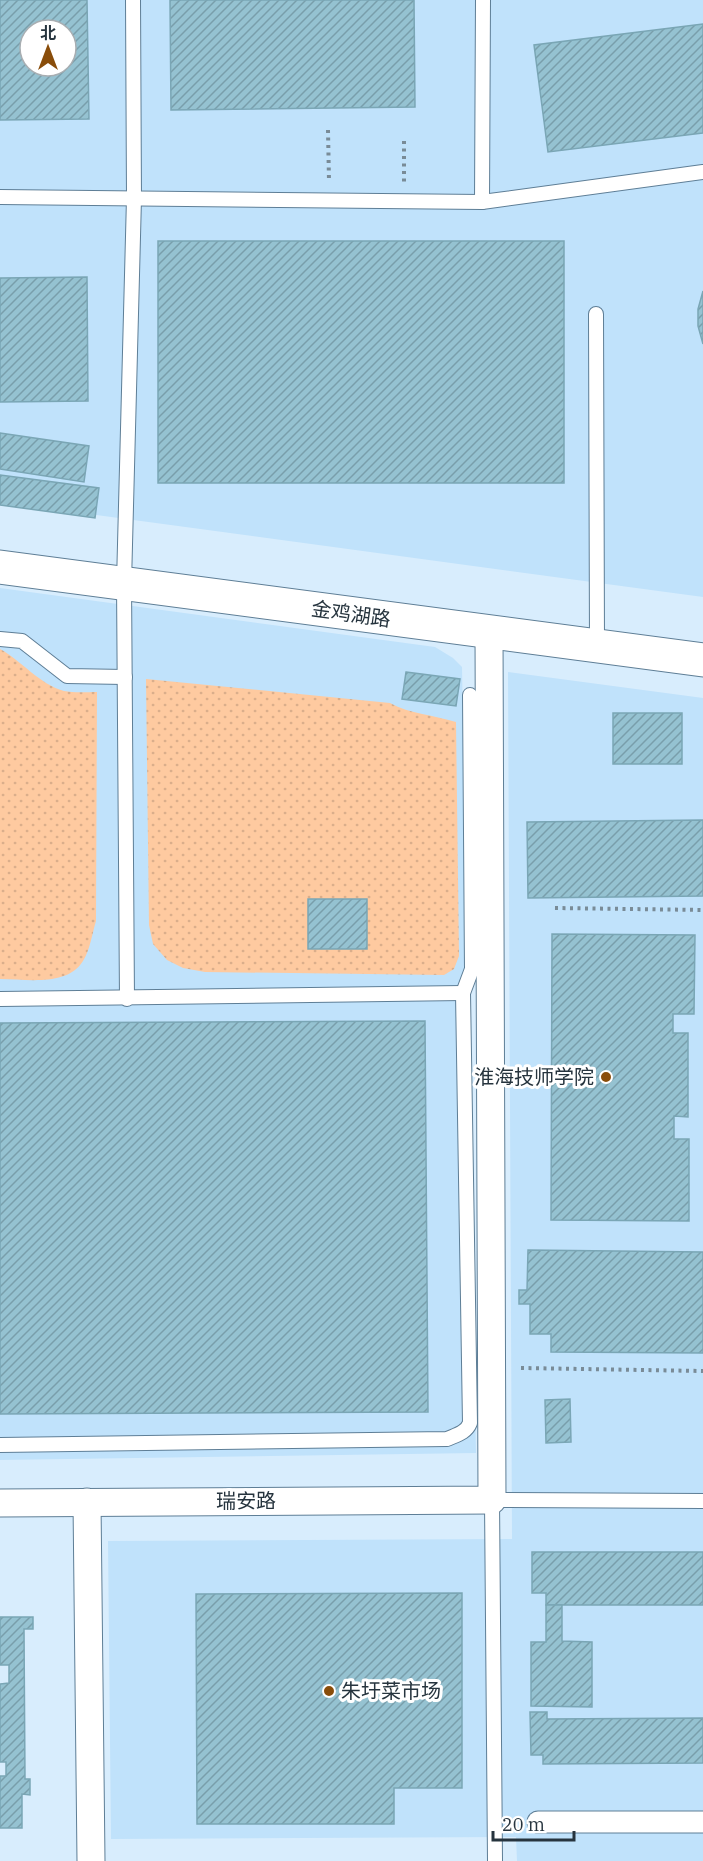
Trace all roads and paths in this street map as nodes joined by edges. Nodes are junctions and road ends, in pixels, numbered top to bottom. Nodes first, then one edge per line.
1 (132, 0) edge
2 (483, 0) edge
3 (328, 130) dead end
4 (404, 141) dead end
5 (703, 172) edge
6 (0, 197) edge
7 (134, 198) junction
8 (329, 201) junction
9 (405, 201) junction
10 (482, 202) junction
11 (596, 315) dead end
12 (0, 567) edge
13 (124, 583) junction
14 (489, 632) junction
15 (0, 639) edge
16 (597, 646) junction
17 (703, 660) edge
18 (124, 677) junction
19 (470, 695) dead end
20 (555, 908) dead end
21 (703, 910) edge
22 (463, 993) junction
23 (0, 999) edge
24 (127, 999) junction
25 (521, 1368) dead end
26 (703, 1371) edge
27 (0, 1445) edge
28 (492, 1500) junction
29 (703, 1501) edge
30 (87, 1502) junction
31 (0, 1503) edge
32 (538, 1822) dead end
33 (703, 1822) edge
34 (92, 1861) edge
35 (495, 1861) edge

1 - 7 lane
2 - 10 lane
3 - 8 path
4 - 9 path
5 - 10 lane
6 - 7 lane
7 - 8 lane
7 - 13 lane
8 - 9 lane
9 - 10 lane
11 - 16 lane
12 - 13 street, 金鸡湖路
13 - 14 street, 金鸡湖路
13 - 18 lane
14 - 16 street, 金鸡湖路
14 - 28 street
15 - 18 lane
16 - 17 street, 金鸡湖路
18 - 24 lane
19 - 22 lane
20 - 21 path
22 - 24 lane
22 - 27 lane
23 - 24 lane
25 - 26 path
28 - 29 lane
28 - 30 street, 瑞安路
28 - 35 lane
30 - 31 street, 瑞安路
30 - 34 street
32 - 33 street

